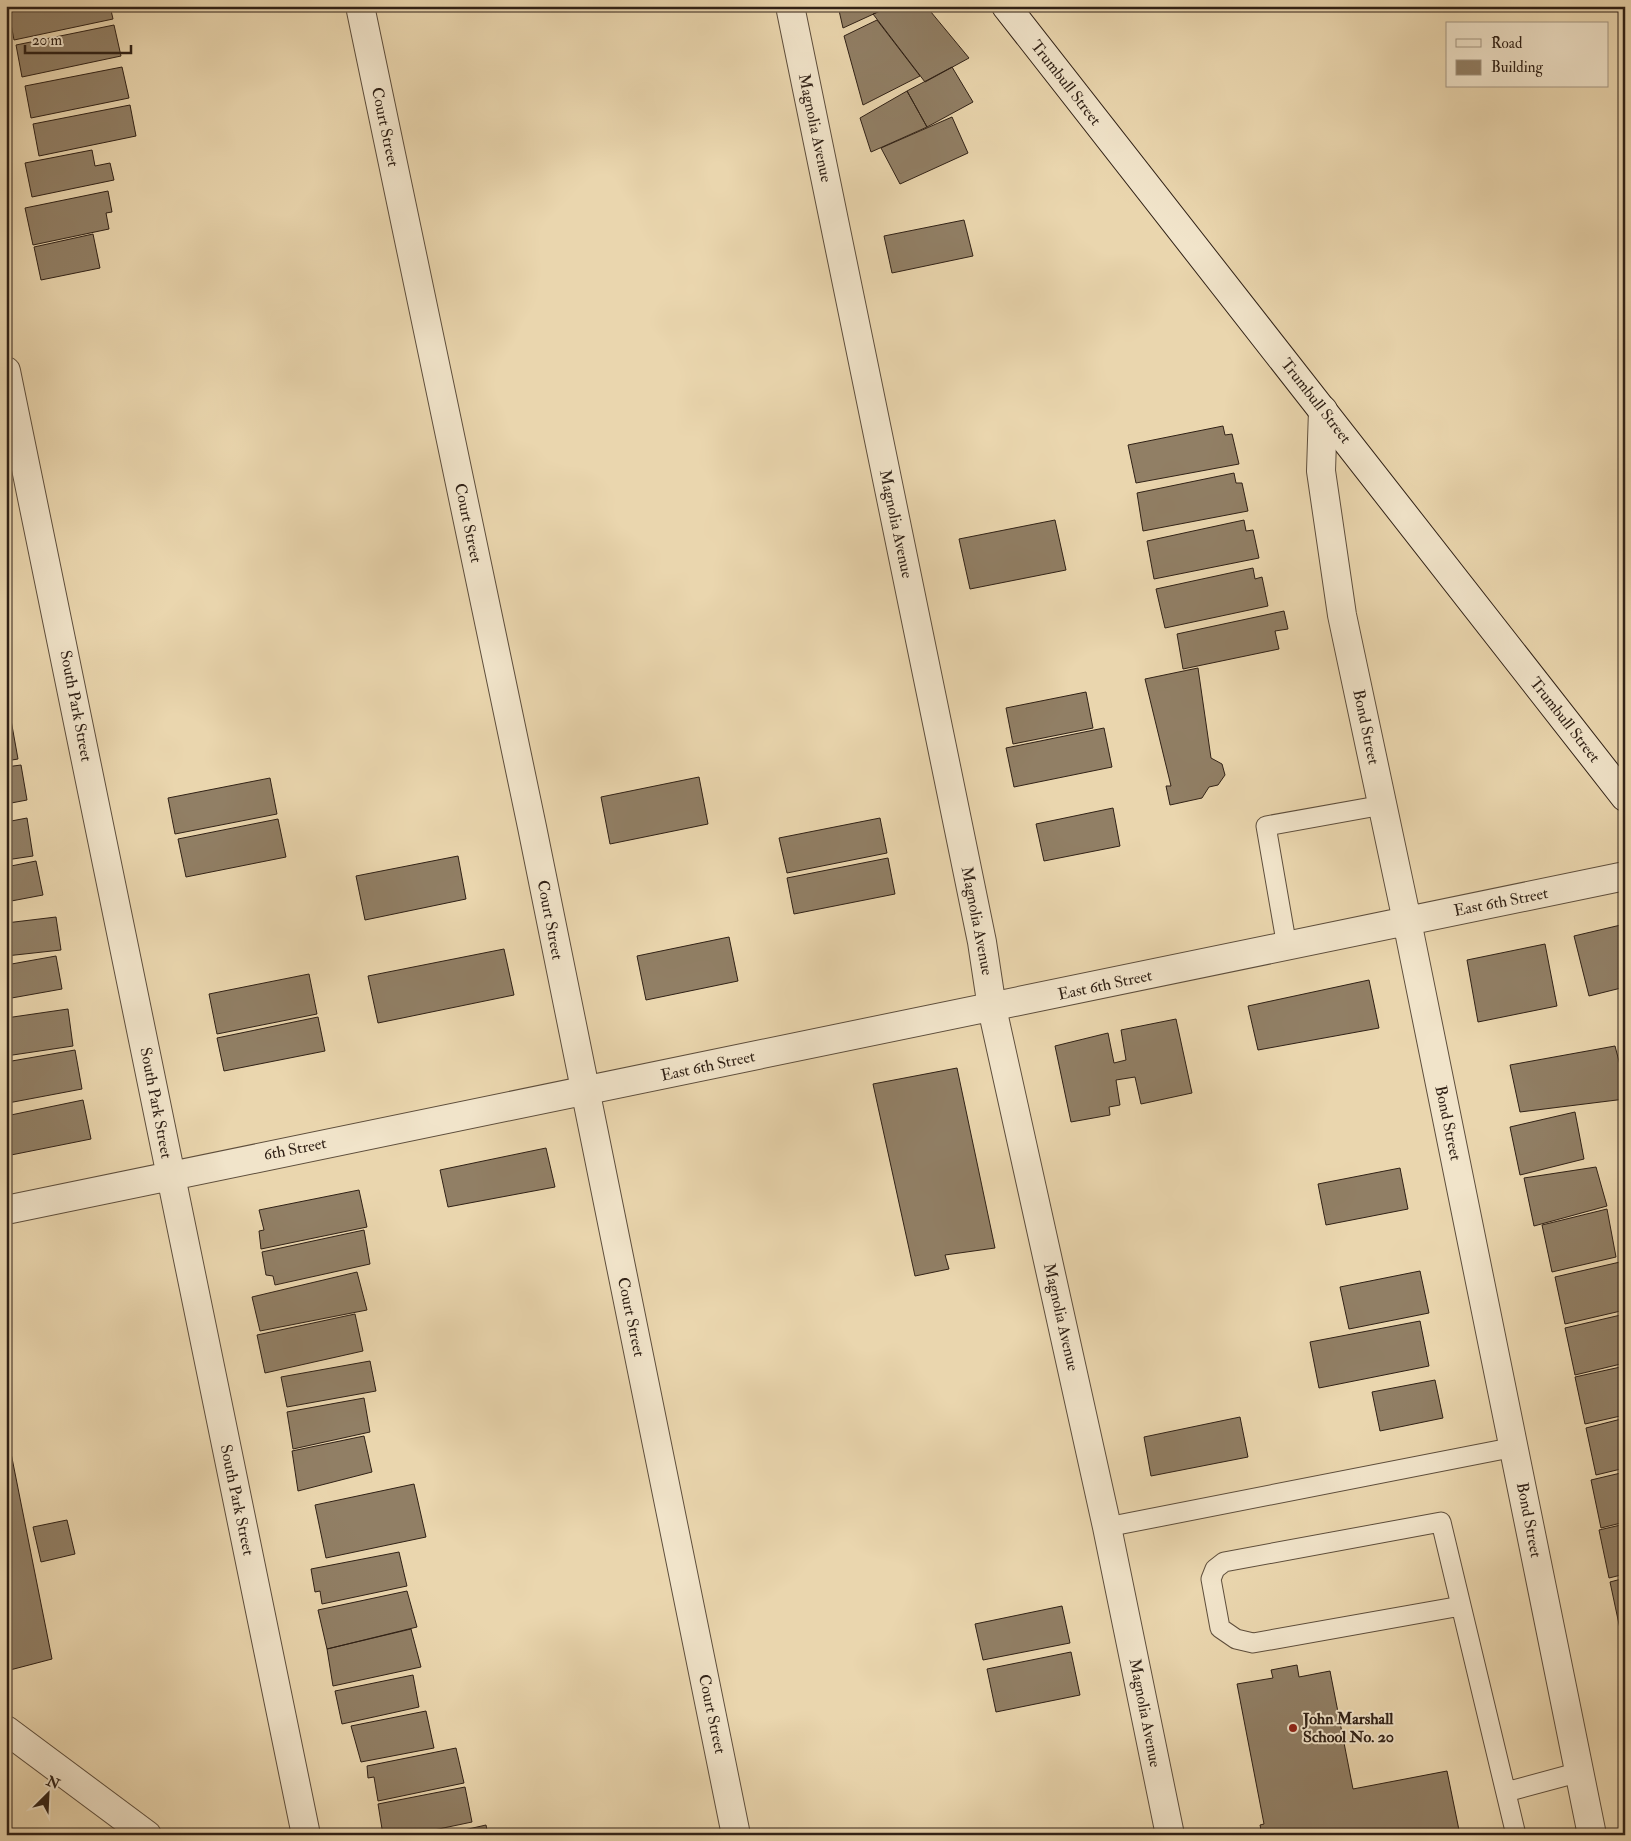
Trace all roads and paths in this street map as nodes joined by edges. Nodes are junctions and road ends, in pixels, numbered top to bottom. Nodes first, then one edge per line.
1 (360, 6) edge
2 (790, 6) edge
3 (1006, 6) edge
4 (6, 371) edge
5 (1323, 410) junction
6 (1625, 797) edge
7 (1383, 805) junction
8 (1625, 876) edge
9 (1407, 921) junction
10 (1288, 947) junction
11 (992, 1008) junction
12 (585, 1092) junction
13 (170, 1174) junction
14 (6, 1210) edge
15 (1515, 1447) junction
16 (1108, 1527) junction
17 (1462, 1606) junction
18 (6, 1730) edge
19 (1580, 1772) junction
20 (1506, 1792) junction
21 (147, 1835) edge
22 (306, 1835) edge
23 (736, 1835) edge
24 (1170, 1835) edge
25 (1516, 1835) edge
26 (1592, 1835) edge

1 - 12 street, Court Street
2 - 11 street, Magnolia Avenue
3 - 5 street, Trumbull Street
4 - 13 street, South Park Street
5 - 6 street, Trumbull Street
5 - 7 street, Bond Street
7 - 9 street, Bond Street
7 - 10 lane
8 - 9 street, East 6th Street
9 - 10 street, East 6th Street
9 - 15 street, Bond Street
10 - 11 street, East 6th Street
11 - 12 street, East 6th Street
11 - 16 street, Magnolia Avenue
12 - 13 street, 6th Street
12 - 23 street, Court Street
13 - 14 street, 6th Street
13 - 22 street, South Park Street
15 - 16 lane
15 - 19 street, Bond Street
16 - 24 street, Magnolia Avenue
17 - 17 lane
17 - 20 lane
18 - 21 street
19 - 20 lane
19 - 26 street, Bond Street
20 - 25 lane

